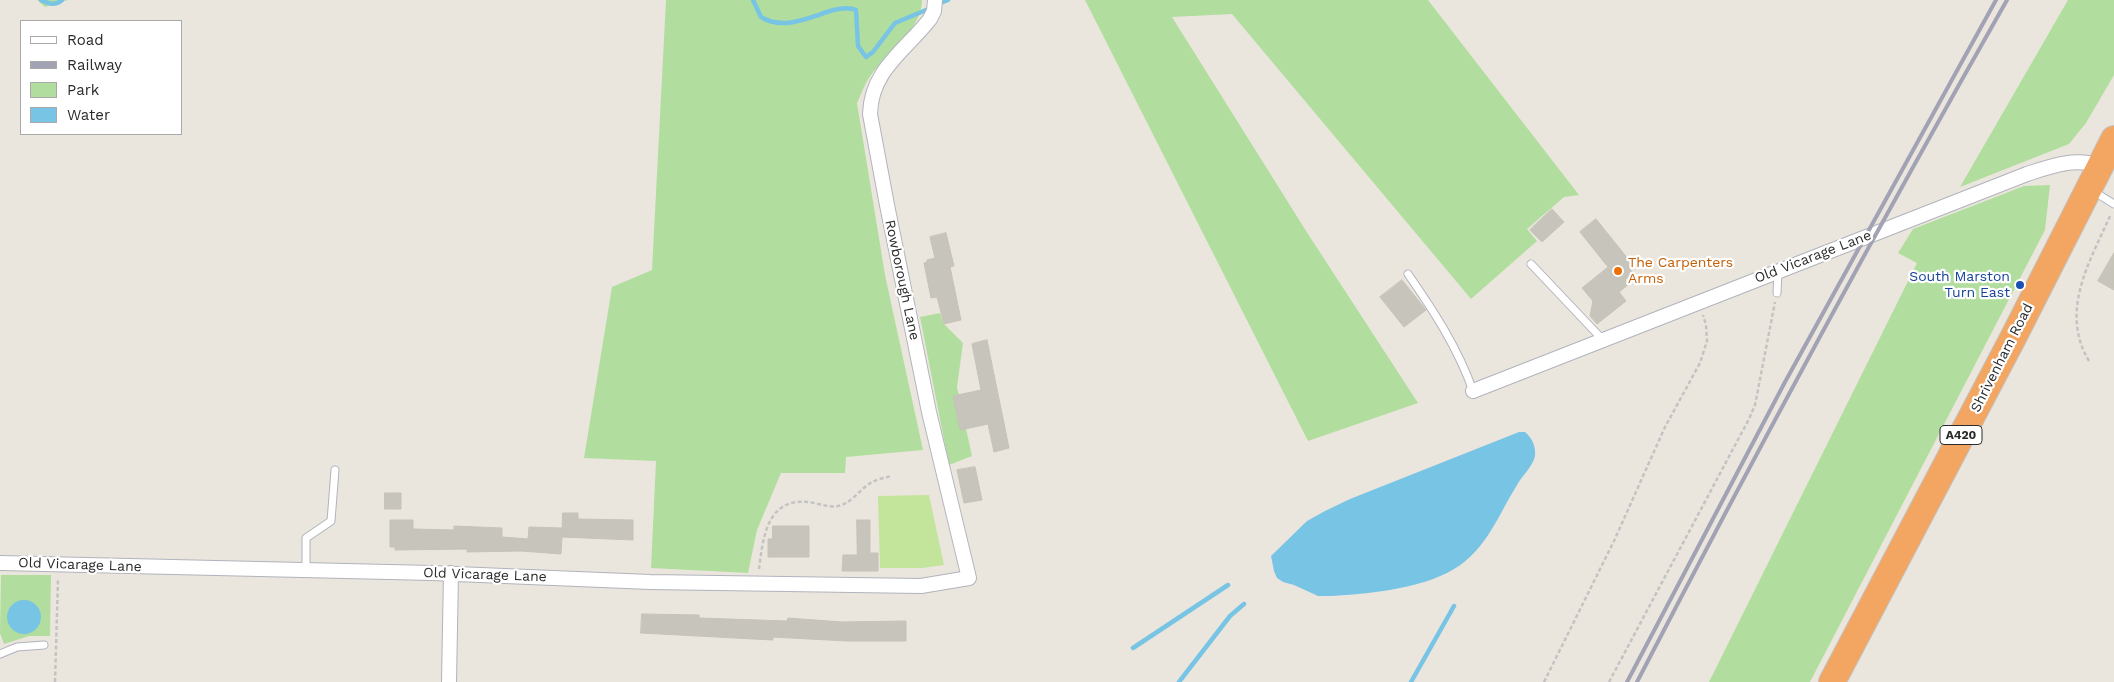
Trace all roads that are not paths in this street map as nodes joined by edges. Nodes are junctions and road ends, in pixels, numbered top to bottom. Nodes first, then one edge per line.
1 (934, 6) edge
2 (2114, 139) edge
3 (2094, 177) junction
4 (2114, 204) edge
5 (1531, 264) dead end
6 (1778, 271) junction
7 (1408, 274) dead end
8 (1777, 293) road end
9 (1603, 340) junction
10 (1473, 390) joint
11 (335, 470) dead end
12 (0, 562) edge
13 (306, 570) junction
14 (451, 573) junction
15 (969, 578) joint
16 (44, 644) dead end
17 (0, 654) edge
18 (448, 682) edge
19 (1832, 682) edge

1 - 15 street, Rowborough Lane
2 - 3 highway, Shrivenham Road / A420
3 - 4 lane
3 - 6 street, Old Vicarage Lane
3 - 19 highway, Shrivenham Road / A420
5 - 9 lane
6 - 8 lane
6 - 9 street, Old Vicarage Lane
7 - 10 lane
9 - 10 street, Old Vicarage Lane
11 - 13 lane
12 - 13 street, Old Vicarage Lane
13 - 14 street, Old Vicarage Lane
14 - 15 street, Old Vicarage Lane
14 - 18 street
16 - 17 lane

